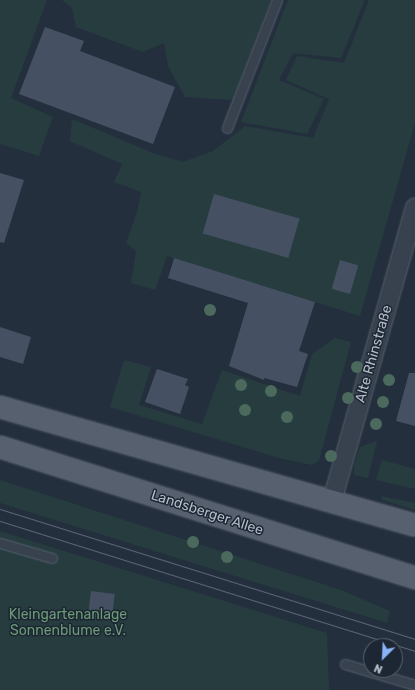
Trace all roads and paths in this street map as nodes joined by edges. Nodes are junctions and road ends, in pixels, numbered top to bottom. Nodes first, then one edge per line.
1 (277, 0) edge
2 (227, 128) dead end
3 (415, 207) edge
4 (0, 407) edge
5 (0, 447) edge
6 (332, 501) junction
7 (415, 525) edge
8 (0, 543) edge
9 (52, 558) dead end
10 (415, 578) edge
11 (345, 664) dead end
12 (415, 685) edge

1 - 2 lane
3 - 6 street, Alte Rhinstraße
4 - 6 main road
5 - 10 main road, Landsberger Allee
6 - 7 main road
8 - 9 lane
11 - 12 lane

